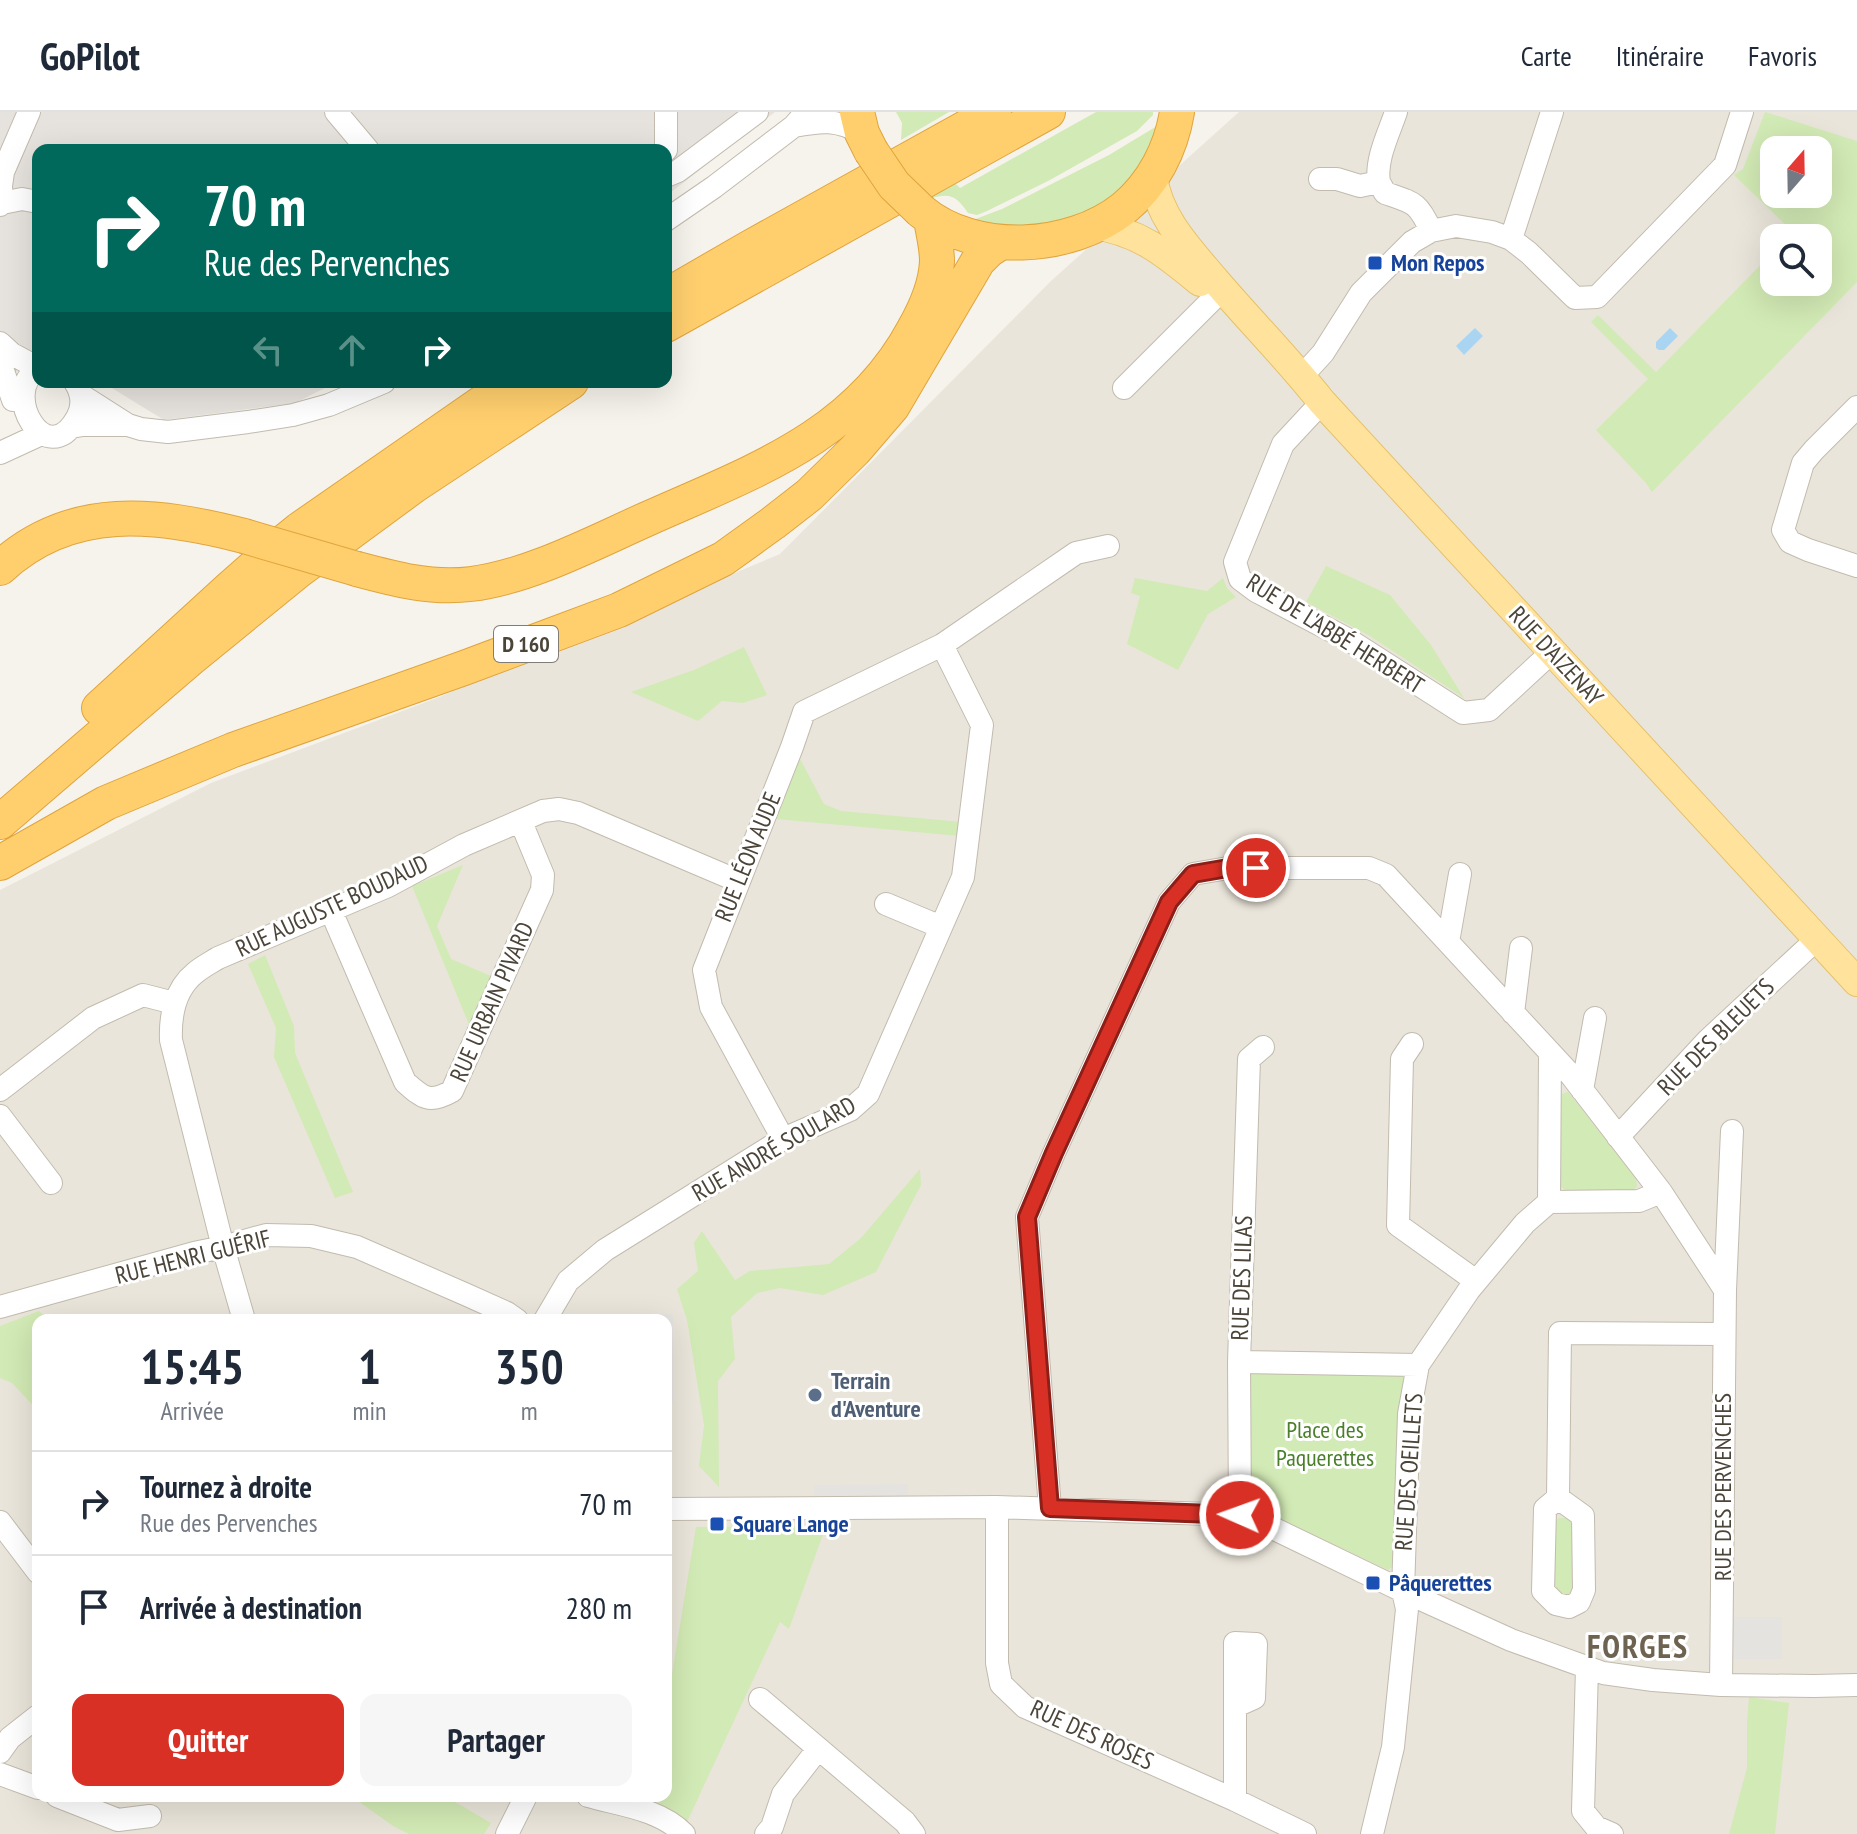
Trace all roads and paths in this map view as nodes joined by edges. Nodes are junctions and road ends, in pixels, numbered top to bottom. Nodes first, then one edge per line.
1 (29, 112) edge
2 (336, 112) edge
3 (666, 112) edge
4 (757, 112) edge
5 (994, 112) edge
6 (1048, 112) edge
7 (1204, 112) edge
8 (1396, 112) edge
9 (1552, 112) edge
10 (1742, 112) edge
11 (800, 119) edge
12 (1173, 126) edge
13 (863, 132) edge
14 (363, 144) edge
15 (666, 144) edge
16 (672, 174) edge
17 (1153, 176) junction
18 (1320, 179) dead end
19 (1379, 182) junction
20 (32, 201) edge
21 (1, 204) edge
22 (926, 215) junction
23 (672, 216) edge
24 (1093, 225) junction
25 (1431, 231) junction
26 (1511, 239) junction
27 (1000, 243) junction
28 (672, 293) edge
29 (1216, 296) junction
30 (672, 322) edge
31 (1256, 328) junction
32 (0, 343) edge
33 (0, 362) edge
34 (32, 365) edge
35 (32, 372) edge
36 (1302, 376) junction
37 (370, 388) edge
38 (507, 388) edge
39 (562, 388) edge
40 (1124, 388) dead end
41 (78, 389) edge
42 (1322, 402) junction
43 (14, 405) junction
44 (1857, 407) edge
45 (128, 425) junction
46 (71, 427) junction
47 (39, 435) junction
48 (0, 450) edge
49 (1108, 546) dead end
50 (1857, 566) edge
51 (0, 568) edge
52 (942, 645) junction
53 (1552, 652) junction
54 (0, 793) edge
55 (0, 822) edge
56 (521, 822) junction
57 (0, 863) edge
58 (1460, 874) dead end
59 (738, 881) junction
60 (886, 904) dead end
61 (331, 911) junction
62 (941, 927) junction
63 (1817, 939) junction
64 (1448, 942) junction
65 (1521, 948) dead end
66 (1857, 982) edge
67 (174, 1003) junction
68 (1513, 1013) junction
69 (1595, 1018) dead end
70 (1412, 1044) dead end
71 (1263, 1047) dead end
72 (1550, 1053) junction
73 (0, 1090) edge
74 (1582, 1090) junction
75 (0, 1116) edge
76 (1732, 1131) dead end
77 (1618, 1137) junction
78 (783, 1139) junction
79 (51, 1183) dead end
80 (1661, 1192) junction
81 (1549, 1202) junction
82 (223, 1247) junction
83 (1476, 1281) junction
84 (1725, 1290) junction
85 (0, 1307) edge
86 (242, 1314) edge
87 (506, 1314) edge
88 (549, 1314) edge
89 (1724, 1334) junction
90 (1239, 1362) junction
91 (1418, 1365) junction
92 (1558, 1492) dead end
93 (997, 1507) junction
94 (1050, 1508) junction
95 (672, 1509) edge
96 (1240, 1515) junction
97 (0, 1522) edge
98 (32, 1564) edge
99 (1403, 1591) junction
100 (1587, 1668) junction
101 (1721, 1685) junction
102 (1857, 1685) edge
103 (760, 1699) dead end
104 (1236, 1706) dead end
105 (32, 1721) edge
106 (818, 1749) junction
107 (0, 1752) edge
108 (0, 1774) edge
109 (32, 1786) edge
110 (1235, 1800) junction
111 (72, 1802) edge
112 (523, 1802) edge
113 (609, 1802) edge
114 (150, 1816) dead end
115 (507, 1834) edge
116 (684, 1834) edge
117 (766, 1834) edge
118 (914, 1834) edge
119 (1305, 1834) edge
120 (1372, 1834) edge
121 (1612, 1834) edge

1 - 21 street
2 - 14 street
3 - 15 street
4 - 16 street
5 - 28 highway
6 - 30 highway
7 - 12 highway
8 - 19 street
9 - 26 street
10 - 26 street
11 - 13 street
11 - 23 street
12 - 17 highway
13 - 22 highway, bridge
17 - 24 highway
17 - 31 main road, RUE D'AIZENAY
18 - 19 street
19 - 25 street
20 - 21 street
22 - 27 highway
22 - 51 highway, bridge
24 - 27 highway
24 - 29 main road, RUE D'AIZENAY
25 - 26 street
25 - 36 street
27 - 57 highway, D 160
29 - 31 main road, RUE D'AIZENAY
29 - 40 street
31 - 36 main road, RUE D'AIZENAY
32 - 34 street
33 - 43 street
35 - 43 street
36 - 42 main road, RUE D'AIZENAY
37 - 45 street
38 - 54 highway
39 - 55 highway
41 - 45 street
41 - 46 street
42 - 53 main road, RUE D'AIZENAY
42 - 53 street, RUE DE L'ABBÉ HERBERT
43 - 47 street
43 - 48 street
44 - 50 street
45 - 46 street
46 - 47 street
47 - 48 street
49 - 52 street, RUE LÉON AUDE
52 - 59 street, RUE LÉON AUDE
52 - 62 street, RUE ANDRÉ SOULARD
53 - 63 main road, RUE D'AIZENAY
56 - 59 street, RUE AUGUSTE BOUDAUD
56 - 61 street, RUE AUGUSTE BOUDAUD
56 - 61 street, RUE URBAIN PIVARD
58 - 64 street
59 - 78 street, RUE LÉON AUDE
60 - 62 street
61 - 67 street, RUE AUGUSTE BOUDAUD
62 - 78 street, RUE ANDRÉ SOULARD
63 - 66 main road, RUE D'AIZENAY
63 - 77 street, RUE DES BLEUETS
64 - 68 street
64 - 94 street
65 - 68 street
67 - 73 street
67 - 82 street
68 - 72 street
69 - 74 street
70 - 83 street
71 - 90 street, RUE DES LILAS
72 - 74 street
72 - 81 street
74 - 77 street
75 - 79 street
76 - 84 street, RUE DES PERVENCHES
77 - 80 street
78 - 88 street, RUE ANDRÉ SOULARD
80 - 81 street
80 - 84 street
81 - 83 street, RUE DES OEILLETS
82 - 85 street, RUE HENRI GUÉRIF
82 - 86 street
82 - 87 street, RUE HENRI GUÉRIF
83 - 91 street, RUE DES OEILLETS
84 - 89 street, RUE DES PERVENCHES
89 - 92 street
89 - 101 street, RUE DES PERVENCHES
90 - 91 street
90 - 96 street, RUE DES LILAS
91 - 99 street, RUE DES OEILLETS
93 - 94 street
93 - 95 street
93 - 110 street, RUE DES ROSES
94 - 96 street
96 - 99 street
97 - 98 street
99 - 100 street
99 - 120 street, RUE DES OEILLETS
100 - 101 street
100 - 121 street
101 - 102 street
103 - 106 street
104 - 110 street
105 - 107 street
106 - 117 street
106 - 118 street
108 - 109 street
110 - 119 street, RUE DES ROSES
111 - 114 street
112 - 115 street
113 - 116 street

